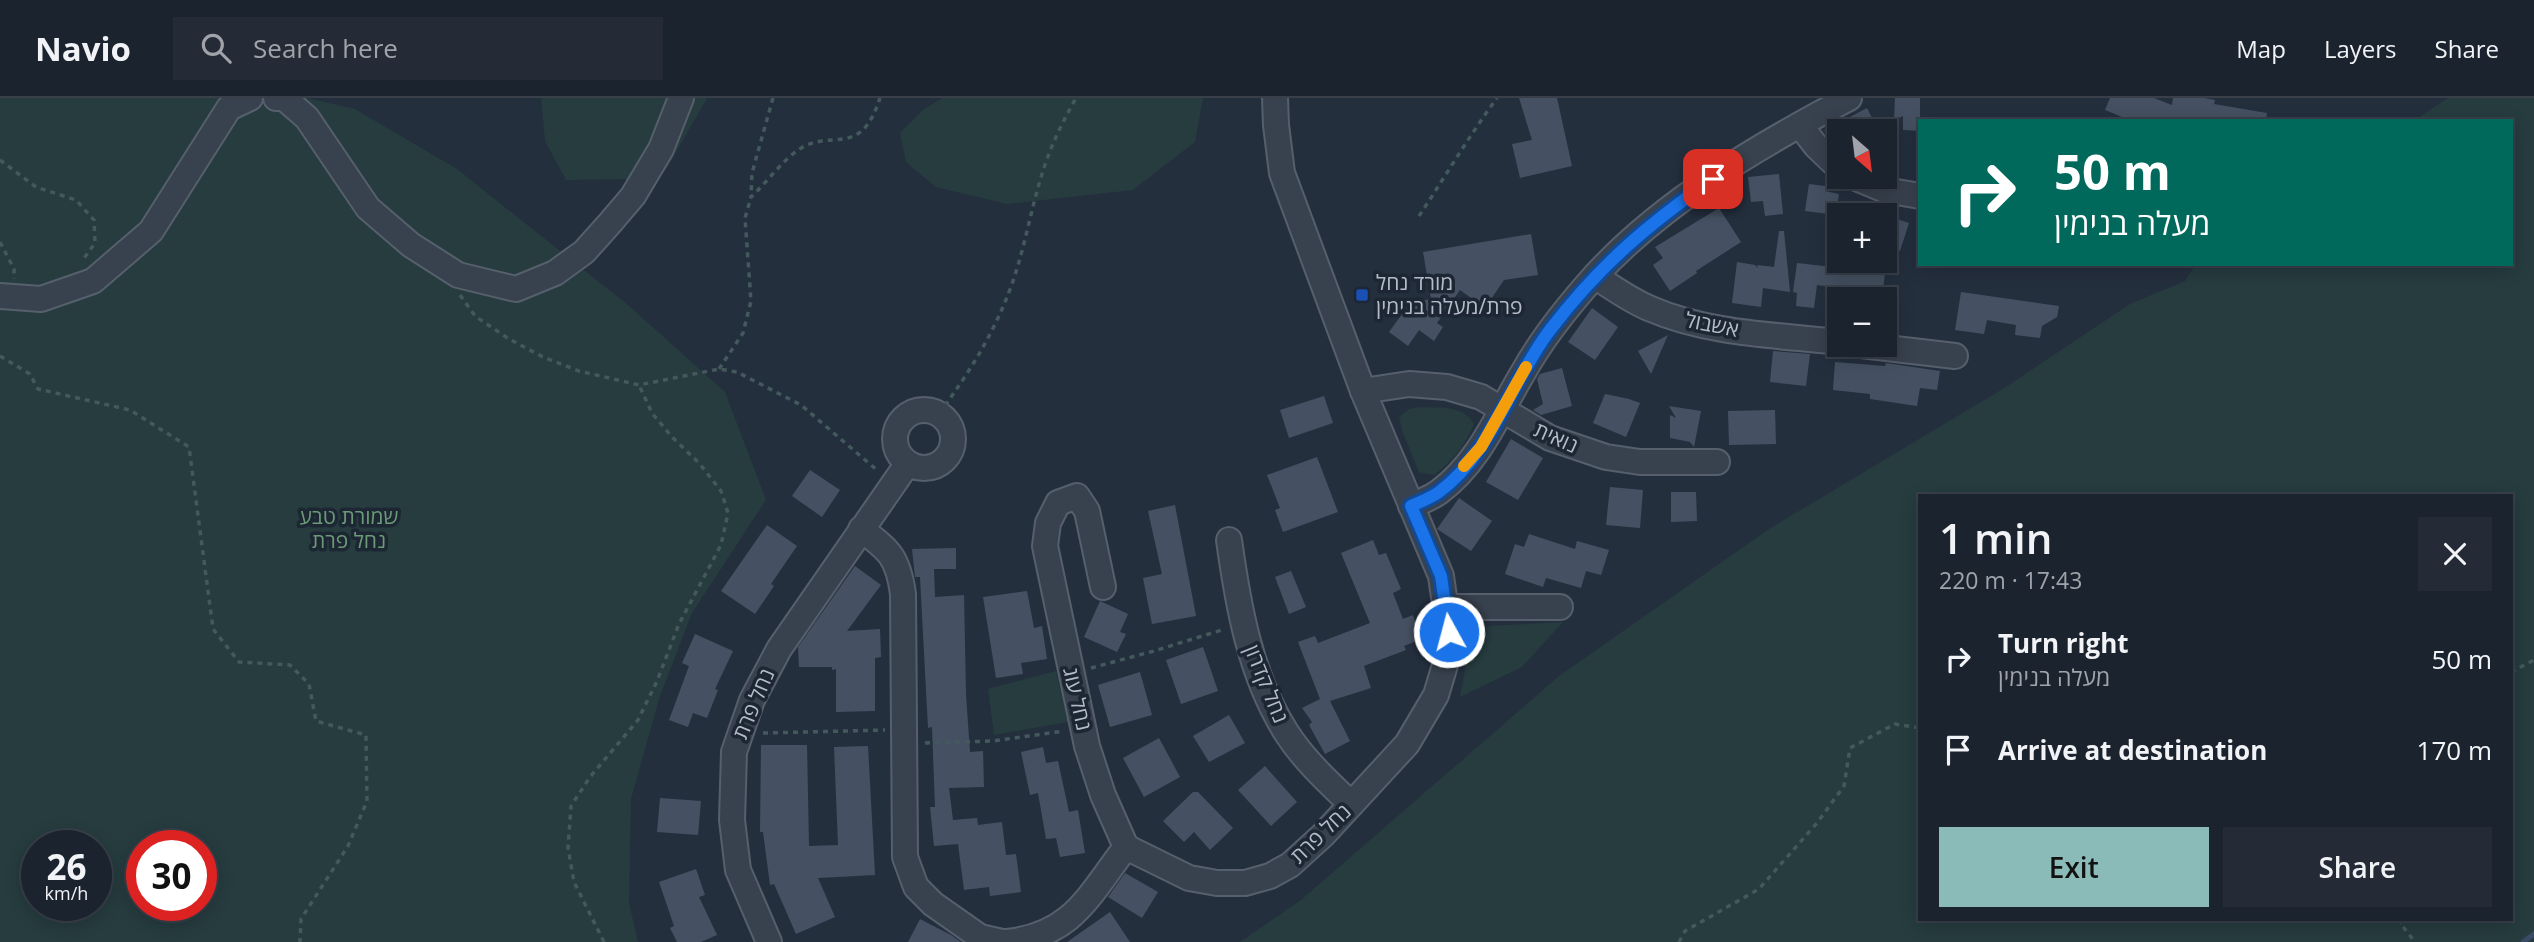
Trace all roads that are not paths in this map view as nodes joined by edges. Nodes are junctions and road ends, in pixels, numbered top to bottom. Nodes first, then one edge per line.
1 (250, 98) edge
2 (275, 98) edge
3 (681, 98) edge
4 (1275, 98) edge
5 (1849, 98) edge
6 (1800, 125) junction
7 (1827, 157) edge
8 (1883, 189) edge
9 (1918, 196) edge
10 (1595, 276) junction
11 (7, 298) edge
12 (1827, 341) edge
13 (1897, 349) edge
14 (1955, 356) dead end
15 (1363, 391) junction
16 (1502, 412) junction
17 (1717, 462) dead end
18 (901, 473) junction
19 (1411, 506) junction
20 (861, 529) junction
21 (1229, 540) dead end
22 (1103, 587) dead end
23 (1447, 607) junction
24 (1560, 607) dead end
25 (1351, 804) junction
26 (1126, 847) junction
27 (769, 942) edge
28 (1004, 942) edge

1 - 11 street
2 - 3 street
4 - 15 street, נחל פרת
5 - 6 street
6 - 7 street
6 - 10 street
8 - 9 street
10 - 12 street, אשבול
10 - 16 street
13 - 14 street
15 - 16 street, נואית
15 - 19 street, נחל פרת
16 - 17 street, נואית
16 - 19 street
18 - 18 street
18 - 20 street, נחל פרת
19 - 23 street, נחל פרת
20 - 27 street, נחל פרת
20 - 28 street
21 - 25 street, נחל קדרון
22 - 26 street, נחל עוג
23 - 24 street
23 - 25 street, נחל פרת
25 - 26 street, נחל פרת
26 - 28 street

